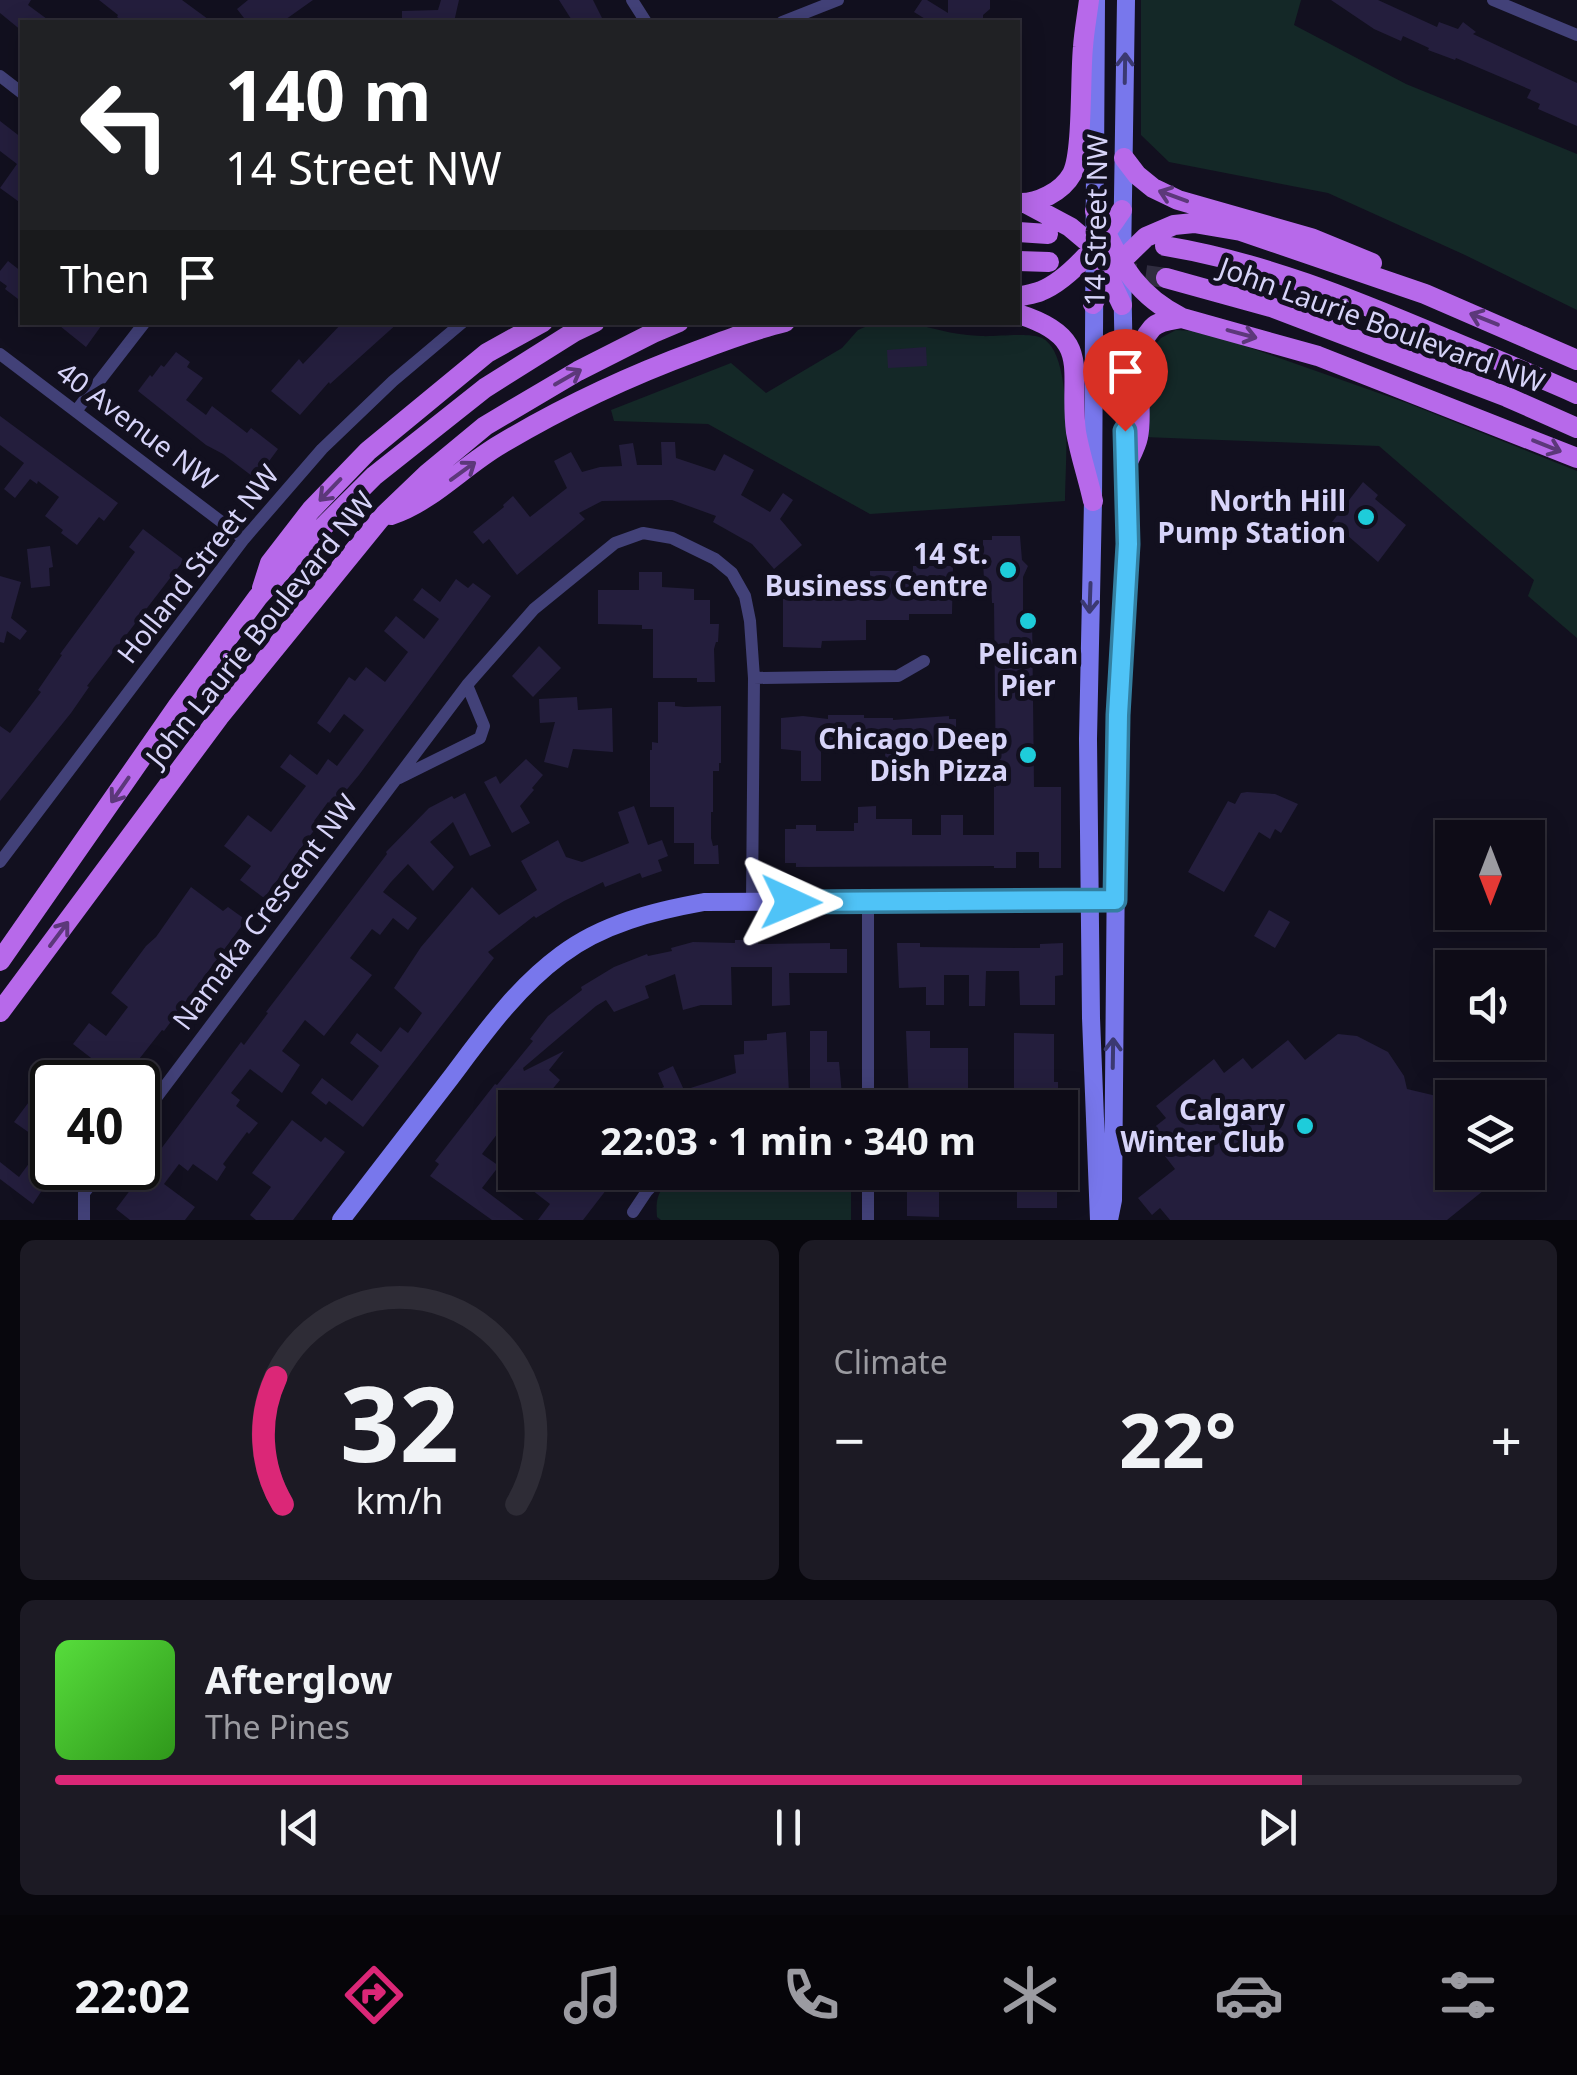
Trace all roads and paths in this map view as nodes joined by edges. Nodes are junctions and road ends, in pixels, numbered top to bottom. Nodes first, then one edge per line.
1 (838, 0) edge
2 (1093, 0) edge
3 (1126, 0) edge
4 (1493, 0) edge
5 (787, 20) edge
6 (1577, 35) edge
7 (0, 76) edge
8 (20, 91) edge
9 (1124, 158) junction
10 (1021, 203) edge
11 (1122, 210) junction
12 (1095, 211) joint
13 (1020, 232) edge
14 (1048, 234) dead end
15 (1101, 241) junction
16 (1165, 246) dead end
17 (1020, 262) edge
18 (1049, 262) dead end
19 (1114, 268) junction
20 (1166, 278) tunnel mouth
21 (1425, 294) junction
22 (1020, 296) edge
23 (1093, 304) junction
24 (1122, 306) joint
25 (1020, 315) edge
26 (1182, 318) junction
27 (143, 325) edge
28 (460, 325) edge
29 (538, 325) edge
30 (589, 325) edge
31 (670, 325) edge
32 (775, 325) edge
33 (0, 354) edge
34 (1577, 360) edge
35 (1577, 394) edge
36 (76, 411) junction
37 (1577, 428) edge
38 (1577, 458) edge
39 (1126, 466) junction
40 (1093, 501) junction
41 (380, 519) junction
42 (244, 539) junction
43 (258, 598) junction
44 (924, 661) dead end
45 (754, 678) junction
46 (467, 685) junction
47 (397, 778) junction
48 (0, 862) edge
49 (1115, 900) junction
50 (752, 901) junction
51 (1090, 901) junction
52 (868, 903) junction
53 (0, 960) edge
54 (0, 1012) edge
55 (868, 1090) edge
56 (160, 1093) edge
57 (86, 1190) edge
58 (647, 1190) edge
59 (868, 1190) edge
60 (635, 1217) edge
61 (84, 1220) edge
62 (341, 1220) edge
63 (868, 1220) edge
64 (1100, 1220) edge
65 (1109, 1220) edge

1 - 5 street
2 - 10 main road
2 - 12 main road, 14 Street NW
9 -> 3 main road, 14 Street NW
4 - 6 street
7 - 8 street
9 - 11 main road, 14 Street NW
21 -> 9 main road
10 - 15 main road
11 - 15 main road
11 - 19 main road, 14 Street NW
12 - 15 main road
13 - 14 main road
15 - 19 main road
15 - 22 main road
15 - 23 main road, 14 Street NW
16 - 35 main road, John Laurie Boulevard NW
17 - 18 main road
19 - 21 main road
19 - 23 main road
19 - 24 main road
19 - 26 main road
20 - 37 main road, John Laurie Boulevard NW
34 -> 21 main road
23 - 40 main road, 14 Street NW
24 - 39 main road, 14 Street NW
25 - 40 main road
26 -> 38 main road
26 - 39 main road
27 - 36 street
28 - 42 street, Holland Street NW
29 -> 43 main road
30 - 43 main road, John Laurie Boulevard NW
41 -> 31 main road, John Laurie Boulevard NW
41 -> 32 main road
33 - 36 street, 40 Avenue NW
36 - 42 street, 40 Avenue NW
39 - 49 main road, 14 Street NW
40 -> 51 main road, 14 Street NW
54 -> 41 main road, John Laurie Boulevard NW
42 - 48 street, Holland Street NW
43 -> 53 main road, John Laurie Boulevard NW
44 - 45 street
45 - 46 street, Namaka Crescent NW
45 - 50 street, Namaka Crescent NW
46 - 47 street, Namaka Crescent NW
46 - 47 street, Namaka Crescent NW
47 - 56 street, Namaka Crescent NW
49 - 51 main road
65 -> 49 main road, 14 Street NW
50 - 52 main road
50 - 62 main road
51 - 52 main road
51 - 64 main road, 14 Street NW
52 - 55 street
57 - 61 street
58 - 60 street
59 - 63 street

